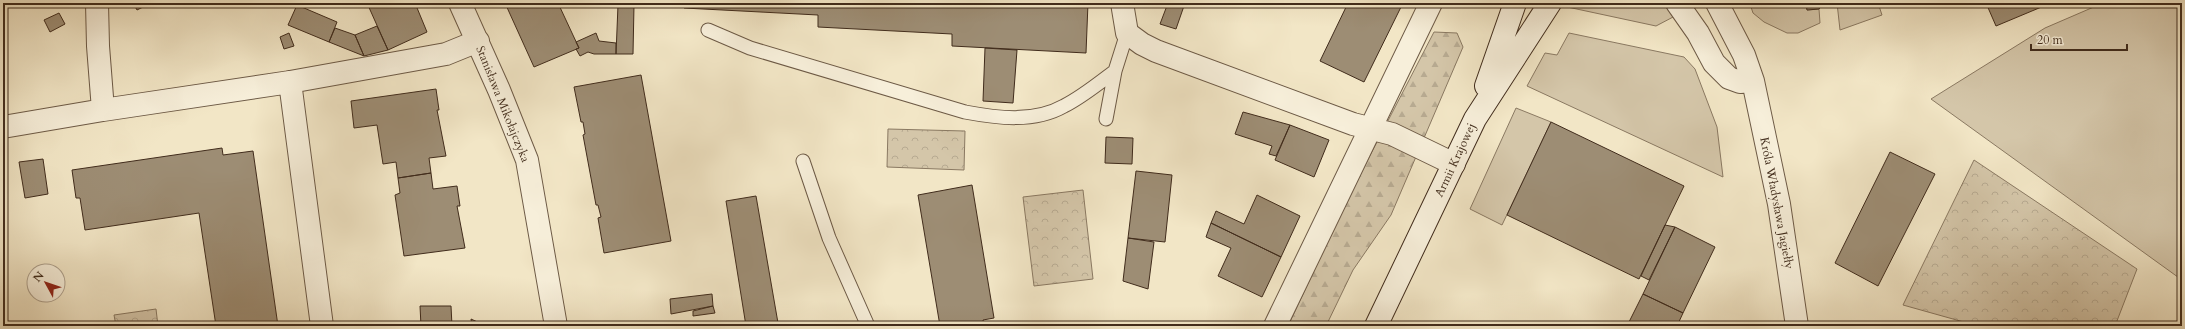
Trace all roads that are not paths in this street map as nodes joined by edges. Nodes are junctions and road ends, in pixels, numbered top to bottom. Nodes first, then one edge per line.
1 (97, 3) edge
2 (460, 3) edge
3 (1122, 3) edge
4 (1431, 3) edge
5 (1515, 3) edge
6 (1550, 3) edge
7 (1677, 3) edge
8 (1717, 3) edge
9 (708, 30) dead end
10 (1127, 33) junction
11 (478, 41) junction
12 (1115, 71) junction
13 (1752, 81) junction
14 (290, 82) junction
15 (103, 110) junction
16 (1106, 119) dead end
17 (1475, 119) junction
18 (3, 127) edge
19 (1370, 128) junction
20 (803, 161) dead end
21 (1454, 164) junction
22 (322, 326) edge
23 (556, 326) edge
24 (868, 326) edge
25 (1275, 326) edge
26 (1376, 326) edge
27 (1797, 326) edge

1 - 15 street
2 - 11 street, Stanisława Mikołajczyka
3 - 10 street
4 - 19 street
5 - 17 street
6 - 17 street, Armii Krajowej
7 - 13 street
8 - 13 street, Króla Władysława Jagiełły
9 - 12 lane
10 - 12 lane
10 - 19 street
11 - 14 street
11 - 23 street, Stanisława Mikołajczyka
12 - 16 lane
13 - 27 street, Króla Władysława Jagiełły
14 - 15 street
14 - 22 street
15 - 18 street
17 - 21 street, Armii Krajowej
19 - 21 street
19 - 25 street
20 - 24 lane
21 - 26 street, Armii Krajowej

